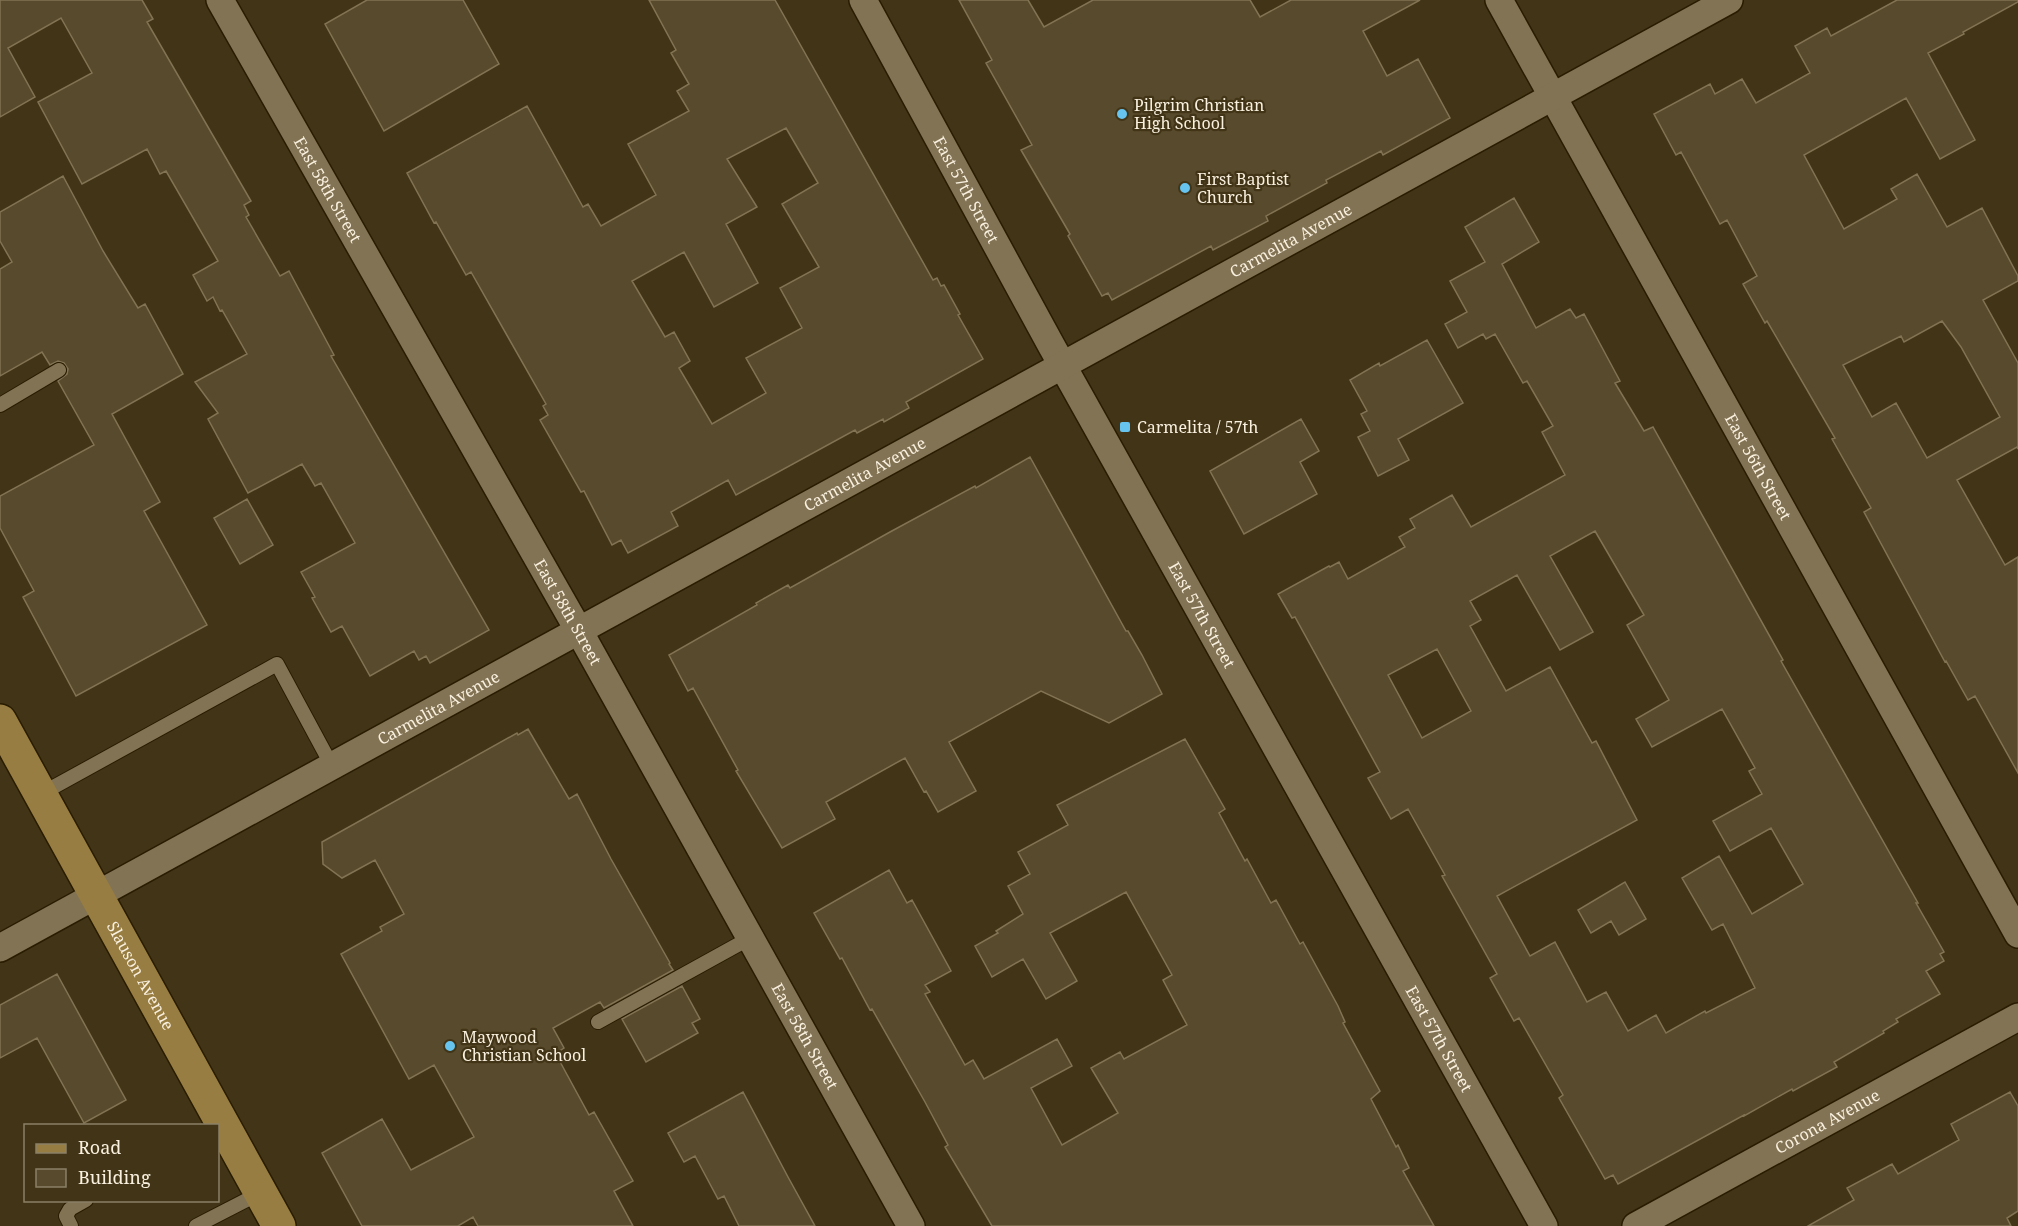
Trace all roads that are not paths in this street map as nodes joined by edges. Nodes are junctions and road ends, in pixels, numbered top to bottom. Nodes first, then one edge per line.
1 (220, 0) edge
2 (863, 0) edge
3 (1499, 0) edge
4 (1730, 0) edge
5 (1553, 97) junction
6 (1063, 366) junction
7 (58, 370) dead end
8 (0, 405) edge
9 (579, 631) junction
10 (0, 724) edge
11 (332, 766) junction
12 (39, 795) junction
13 (96, 896) junction
14 (2018, 934) edge
15 (750, 938) junction
16 (0, 948) edge
17 (2018, 1017) edge
18 (597, 1022) dead end
19 (218, 1124) edge
20 (221, 1130) edge
21 (260, 1193) junction
22 (82, 1202) edge
23 (71, 1226) edge
24 (196, 1226) edge
25 (279, 1226) edge
26 (911, 1226) edge
27 (1544, 1226) edge
28 (1636, 1226) edge

1 - 9 street, East 58th Street
2 - 6 street, East 57th Street
3 - 5 street, East 56th Street
4 - 5 street, Carmelita Avenue
5 - 6 street, Carmelita Avenue
5 - 14 street, East 56th Street
6 - 9 street, Carmelita Avenue
6 - 27 street, East 57th Street
7 - 8 lane
9 - 11 street, Carmelita Avenue
9 - 15 street, East 58th Street
10 - 12 main road, Slauson Avenue
11 - 12 lane
11 - 13 street, Carmelita Avenue
12 - 13 main road, Slauson Avenue
13 - 16 street, Carmelita Avenue
13 - 19 main road, Slauson Avenue
15 - 18 lane
15 - 26 street, East 58th Street
17 - 28 street, Corona Avenue
20 - 21 main road, Slauson Avenue
21 - 24 lane
21 - 25 main road, Slauson Avenue
22 - 23 lane

